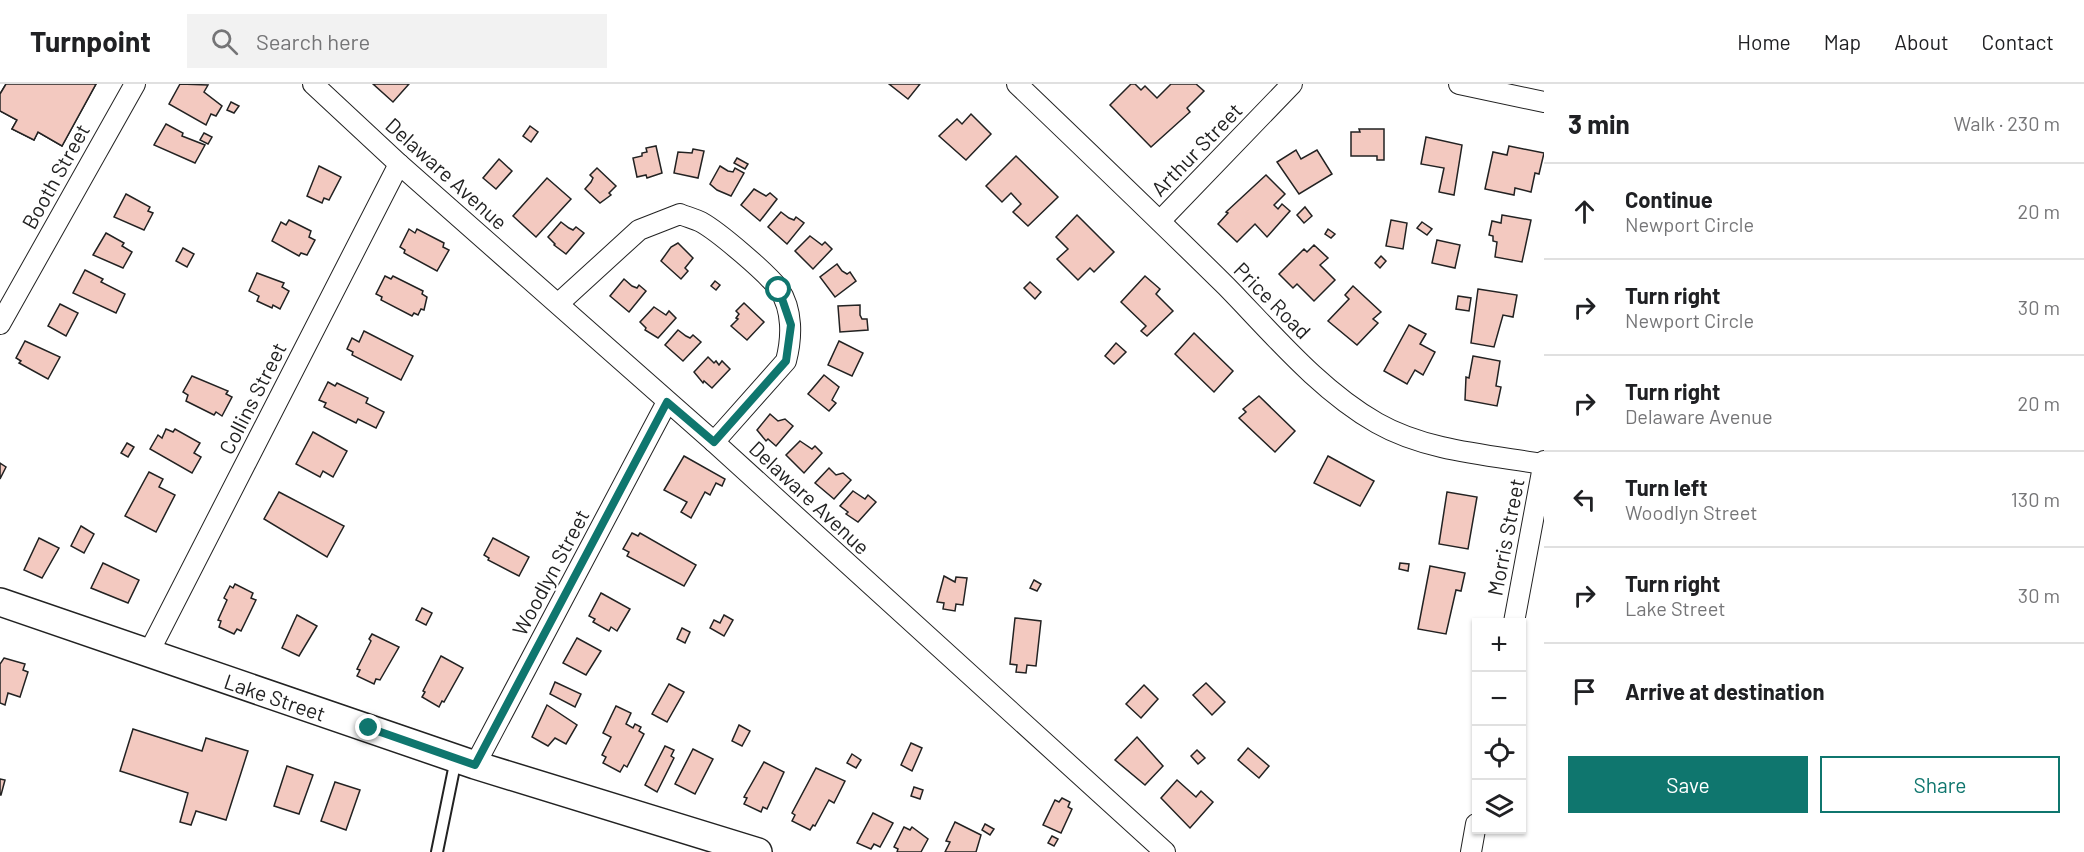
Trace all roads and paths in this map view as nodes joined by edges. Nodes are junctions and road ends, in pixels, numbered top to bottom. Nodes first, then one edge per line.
1 (135, 84) edge
2 (313, 84) edge
3 (1017, 84) edge
4 (1292, 84) edge
5 (1459, 84) edge
6 (1544, 102) edge
7 (399, 164) junction
8 (1160, 221) junction
9 (559, 303) junction
10 (0, 324) edge
11 (667, 402) junction
12 (714, 442) junction
13 (1544, 462) edge
14 (0, 602) edge
15 (1515, 618) edge
16 (148, 654) junction
17 (466, 762) junction
18 (1474, 834) edge
19 (437, 852) edge
20 (758, 852) edge
21 (1165, 852) edge
22 (1471, 852) edge

1 - 10 street, Booth Street
2 - 7 street, Delaware Avenue
3 - 8 street, Price Road
4 - 8 street, Arthur Street
5 - 6 street
7 - 9 street, Delaware Avenue
7 - 16 street, Collins Street
8 - 13 street, Price Road
9 - 11 street, Delaware Avenue
9 - 12 street
11 - 12 street, Delaware Avenue
11 - 17 street, Woodlyn Street
12 - 21 street, Delaware Avenue
13 - 15 street, Morris Street
14 - 16 street, Lake Street
16 - 17 street, Lake Street
17 - 19 lane
17 - 20 street, Lake Street
18 - 22 street

